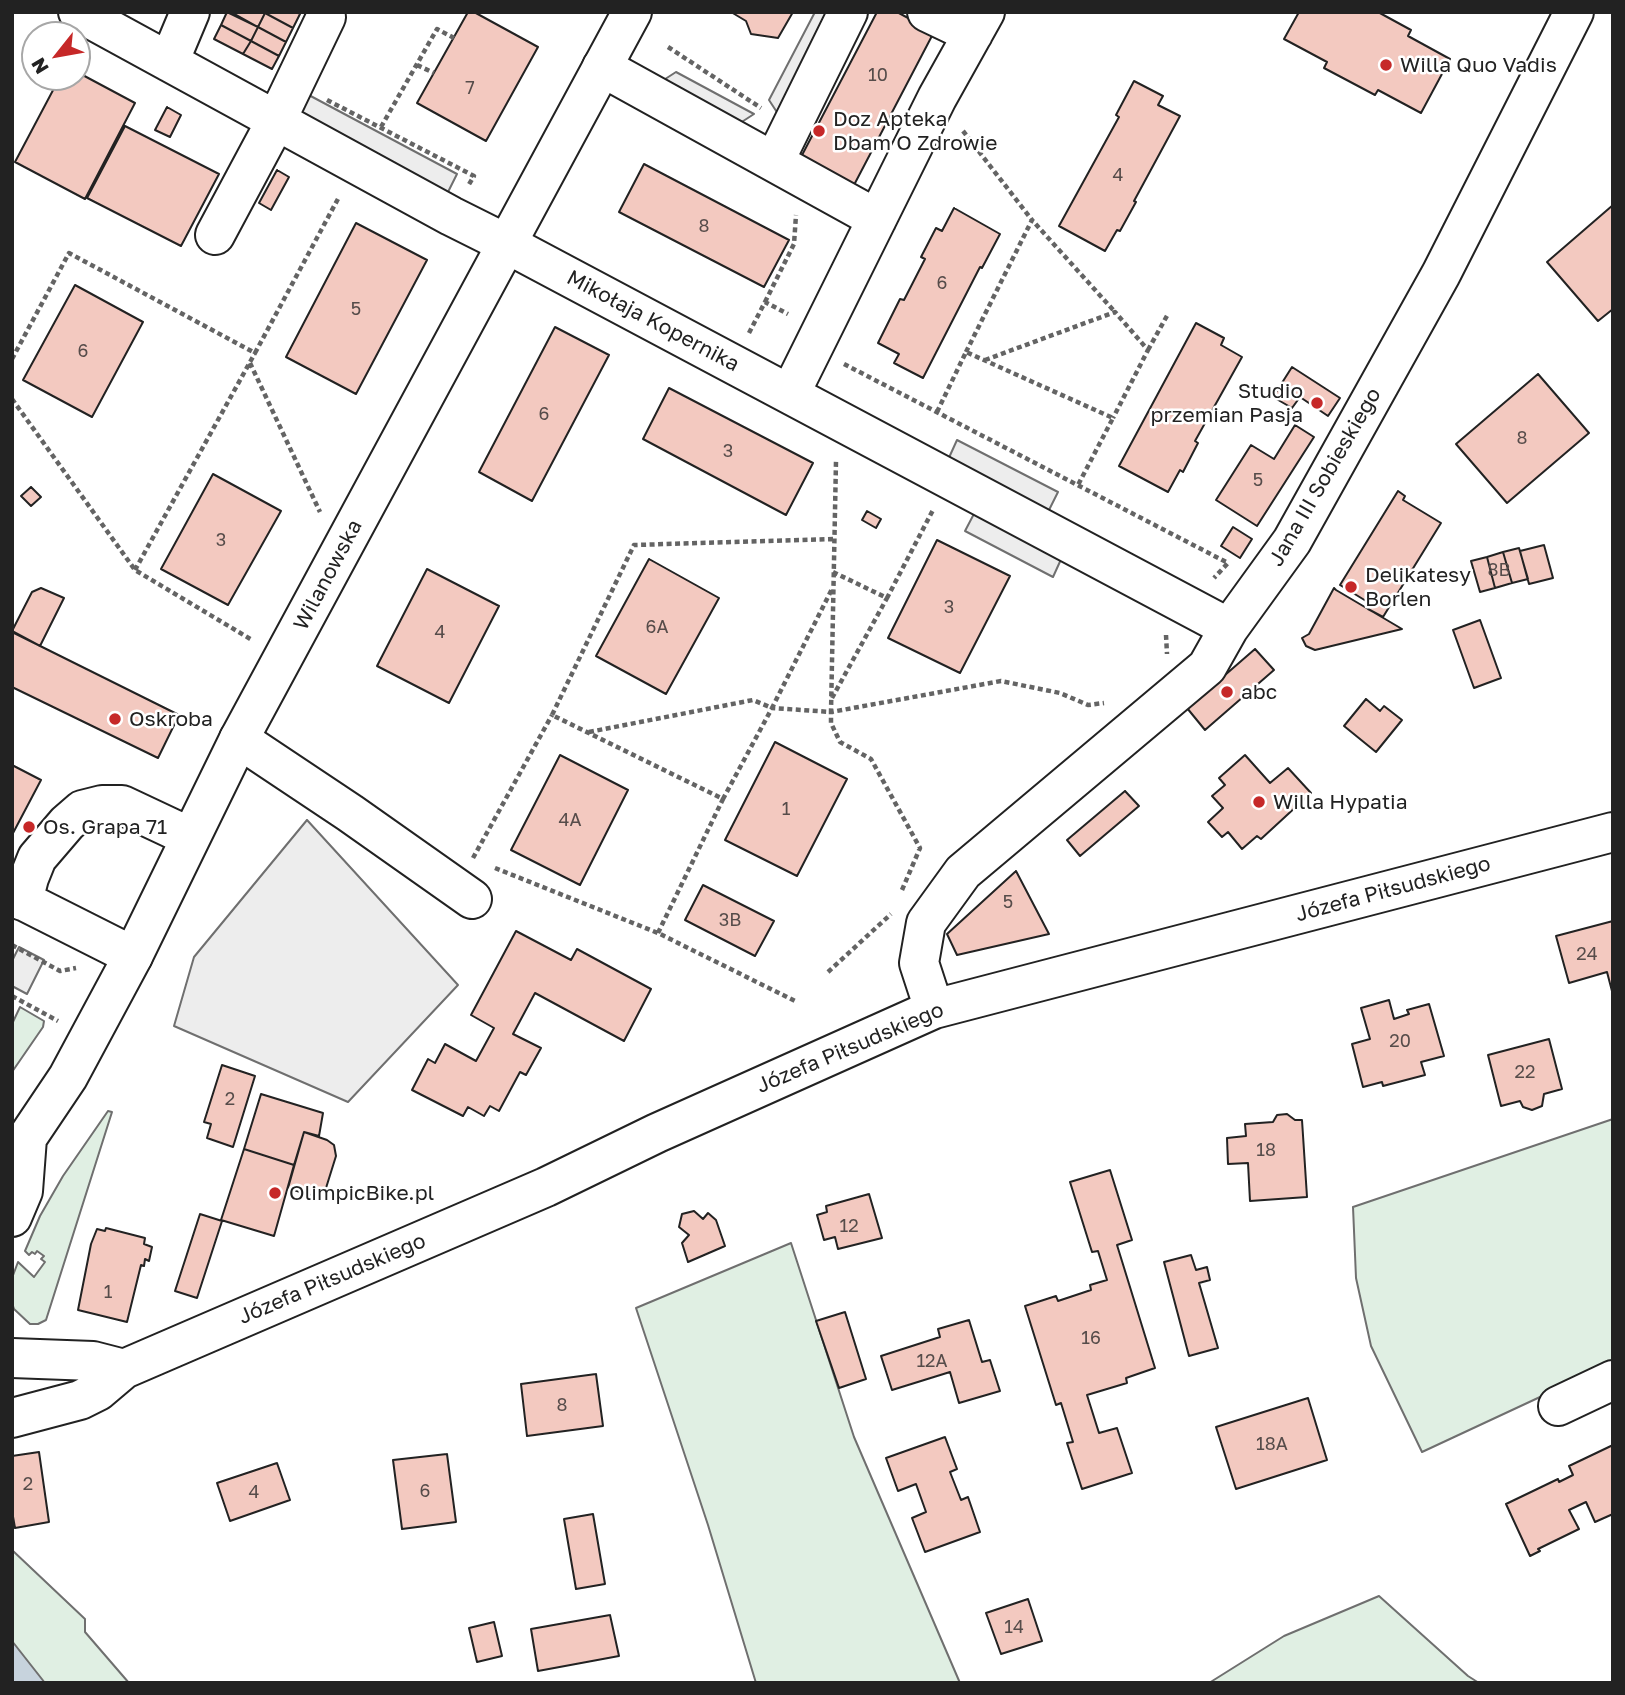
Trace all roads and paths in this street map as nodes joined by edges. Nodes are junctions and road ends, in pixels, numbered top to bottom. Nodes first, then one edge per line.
1 (78, 12) edge
2 (190, 12) edge
3 (632, 12) edge
4 (848, 12) edge
5 (927, 12) edge
6 (1573, 12) edge
7 (326, 18) dead end
8 (979, 23) edge
9 (454, 38) dead end
10 (668, 47) dead end
11 (169, 62) junction
12 (417, 65) junction
13 (603, 68) junction
14 (434, 73) dead end
15 (276, 121) junction
16 (381, 127) dead end
17 (777, 155) junction
18 (342, 191) dead end
19 (797, 210) dead end
20 (877, 219) junction
21 (215, 235) dead end
22 (507, 244) junction
23 (765, 302) junction
24 (1115, 312) junction
25 (1168, 314) dead end
26 (747, 338) dead end
27 (813, 348) junction
28 (1148, 349) junction
29 (966, 352) junction
30 (255, 353) junction
31 (12, 359) edge
32 (985, 360) junction
33 (250, 363) junction
34 (790, 394) junction
35 (12, 399) edge
36 (937, 412) junction
37 (1113, 418) junction
38 (836, 453) dead end
39 (1078, 485) junction
40 (934, 506) dead end
41 (323, 520) dead end
42 (833, 539) junction
43 (135, 569) junction
44 (833, 572) junction
45 (833, 587) junction
46 (887, 598) junction
47 (1189, 608) junction
48 (1229, 628) junction
49 (259, 644) dead end
50 (1167, 657) dead end
51 (831, 699) junction
52 (1106, 703) dead end
53 (772, 708) junction
54 (831, 712) junction
55 (552, 715) junction
56 (588, 732) junction
57 (239, 739) junction
58 (723, 799) junction
59 (1613, 832) edge
60 (190, 837) junction
61 (901, 892) dead end
62 (18, 898) edge
63 (472, 899) dead end
64 (896, 903) dead end
65 (658, 933) junction
66 (12, 945) edge
67 (133, 956) junction
68 (81, 967) dead end
69 (828, 972) dead end
70 (12, 996) edge
71 (797, 1002) dead end
72 (934, 1009) junction
73 (59, 1022) dead end
74 (20, 1143) edge
75 (12, 1217) edge
76 (12, 1358) edge
77 (124, 1369) junction
78 (1613, 1380) edge
79 (1558, 1406) dead end
80 (12, 1418) edge

1 - 11 street, Mikołaja Kopernika
2 - 11 street
3 - 13 street, Wilanowska
4 - 17 street
5 - 8 street
6 - 48 street, Jana III Sobieskiego
7 - 15 street
8 - 20 street
9 - 12 path
10 - 17 path
11 - 15 street, Mikołaja Kopernika
12 - 14 path
12 - 16 path
13 - 17 street
13 - 22 street, Wilanowska
15 - 21 street
15 - 22 street, Mikołaja Kopernika
17 - 20 street
18 - 30 path
19 - 23 path
20 - 27 street
22 - 34 street, Mikołaja Kopernika
22 - 57 street, Wilanowska
23 - 26 path
23 - 27 path
24 - 28 path
24 - 29 path
24 - 32 path
25 - 28 path
27 - 34 street
27 - 36 path
28 - 37 path
29 - 32 path
29 - 36 path
30 - 31 path
30 - 33 path
32 - 37 path
33 - 41 path
33 - 43 path
34 - 47 street, Mikołaja Kopernika
35 - 43 path
36 - 39 path
37 - 39 path
38 - 42 path
39 - 47 path
40 - 46 path
42 - 44 path
42 - 55 path
43 - 49 path
44 - 45 path
44 - 46 path
45 - 51 path
45 - 53 path
46 - 51 path
47 - 48 street, Mikołaja Kopernika
47 - 50 path
48 - 72 street, Jana III Sobieskiego
51 - 54 path
52 - 54 path
53 - 54 path
53 - 56 path
53 - 58 path
54 - 61 path
55 - 56 path
55 - 65 path
56 - 58 path
57 - 60 street, Wilanowska
57 - 63 street
58 - 65 path
59 - 72 street, Józefa Piłsudskiego
60 - 62 street
60 - 67 street, Wilanowska
62 - 67 street
64 - 69 path
65 - 71 path
66 - 68 path
67 - 74 street, Wilanowska
70 - 73 path
72 - 77 street, Józefa Piłsudskiego
74 - 75 street, Wilanowska
76 - 77 street
77 - 80 street, Józefa Piłsudskiego
78 - 79 street

